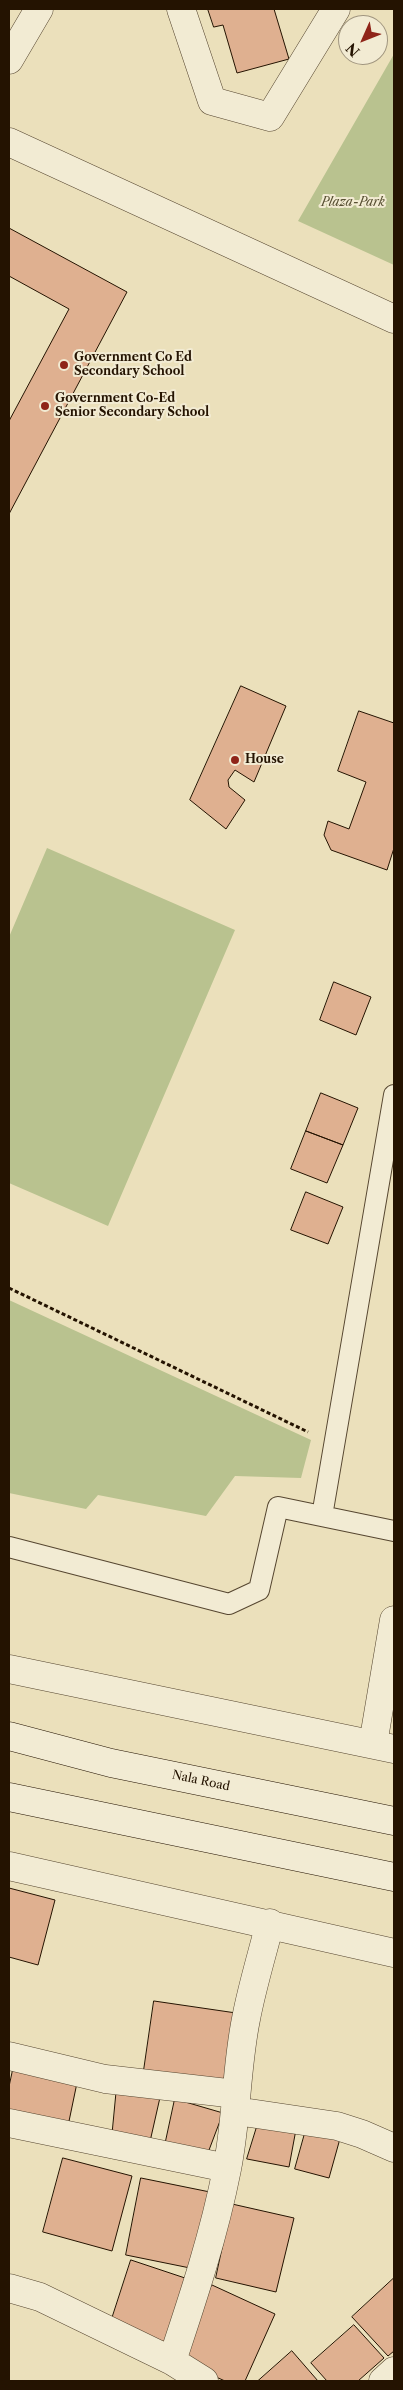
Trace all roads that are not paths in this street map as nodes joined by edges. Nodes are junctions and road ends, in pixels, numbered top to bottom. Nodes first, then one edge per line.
1 (39, 9) edge
2 (181, 9) edge
3 (336, 9) edge
4 (9, 60) edge
5 (9, 142) edge
6 (394, 319) edge
7 (394, 1095) edge
8 (322, 1516) junction
9 (394, 1531) edge
10 (9, 1547) edge
11 (394, 1620) edge
12 (9, 1669) edge
13 (9, 1736) edge
14 (383, 1746) edge
15 (9, 1798) edge
16 (394, 1821) edge
17 (9, 1866) edge
18 (394, 1877) edge
19 (270, 1924) junction
20 (394, 1953) edge
21 (9, 2056) edge
22 (236, 2102) junction
23 (9, 2123) edge
24 (394, 2148) edge
25 (227, 2168) junction
26 (9, 2288) edge
27 (172, 2361) junction
28 (394, 2372) edge
29 (204, 2381) edge
30 (383, 2381) edge

1 - 4 street
2 - 3 street
5 - 6 street
7 - 8 lane
8 - 9 lane
8 - 10 lane
11 - 14 street
12 - 14 street
13 - 16 street, Nala Road
15 - 18 street
17 - 19 street
19 - 20 street
19 - 22 street
21 - 22 street
22 - 24 street
22 - 25 street
23 - 25 street
25 - 27 street
26 - 27 street
27 - 29 street
28 - 30 street

